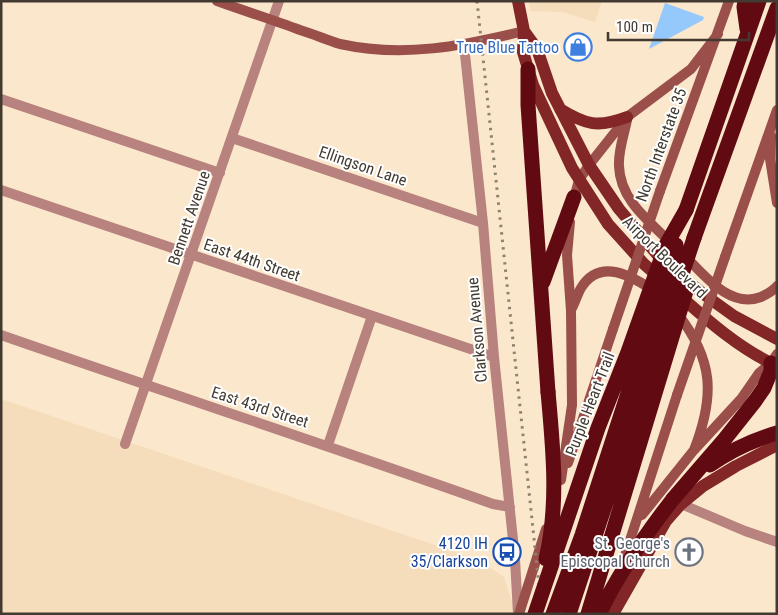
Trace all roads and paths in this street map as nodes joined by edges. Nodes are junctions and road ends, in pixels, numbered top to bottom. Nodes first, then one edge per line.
1 (217, 1) edge
2 (279, 1) edge
3 (518, 1) edge
4 (729, 1) edge
5 (745, 1) edge
6 (759, 1) edge
7 (777, 8) edge
8 (273, 20) junction
9 (524, 31) junction
10 (718, 34) junction
11 (748, 34) junction
12 (464, 45) junction
13 (528, 69) junction
14 (1, 99) edge
15 (559, 109) junction
16 (777, 110) edge
17 (628, 117) junction
18 (771, 125) junction
19 (232, 138) junction
20 (589, 165) junction
21 (220, 173) junction
22 (579, 180) junction
23 (1, 190) edge
24 (775, 191) edge
25 (574, 196) junction
26 (777, 203) edge
27 (686, 210) junction
28 (483, 223) junction
29 (696, 234) junction
30 (192, 255) junction
31 (777, 286) edge
32 (541, 287) junction
33 (571, 311) junction
34 (372, 316) junction
35 (1, 335) edge
36 (777, 339) edge
37 (494, 357) junction
38 (775, 361) edge
39 (145, 385) junction
40 (777, 433) edge
41 (125, 444) dead end
42 (328, 445) junction
43 (777, 445) edge
44 (694, 450) junction
45 (561, 480) junction
46 (686, 484) junction
47 (677, 501) junction
48 (510, 507) junction
49 (638, 519) junction
50 (777, 542) edge
51 (518, 614) edge
52 (529, 614) edge
53 (535, 614) edge
54 (553, 614) edge
55 (569, 614) edge
56 (588, 614) edge
57 (599, 614) edge
58 (608, 614) edge
59 (613, 614) edge

1 - 8 main road
2 - 8 street, Bennett Avenue
3 - 9 main road, Airport Boulevard
4 - 10 main road, North Interstate 35
5 - 11 highway
6 - 11 highway, Purple Heart Trail
7 - 29 highway
8 - 12 main road
8 - 19 street, Bennett Avenue
9 - 12 main road
9 - 13 main road, Airport Boulevard
9 - 15 main road, Airport Boulevard
10 - 17 main road
10 - 45 main road, North Interstate 35, bridge
11 - 27 highway, Purple Heart Trail
12 - 28 street, Clarkson Avenue
13 - 22 main road, Airport Boulevard
13 - 32 highway
14 - 21 street
15 - 17 main road
15 - 20 main road, Airport Boulevard
16 - 18 main road
17 - 20 main road
17 - 31 main road
18 - 24 main road
18 - 49 main road, bridge
19 - 21 street, Bennett Avenue
19 - 28 street, Ellingson Lane
20 - 22 main road
20 - 36 main road, Airport Boulevard
21 - 30 street, Bennett Avenue
22 - 25 main road
22 - 38 main road, Airport Boulevard
23 - 30 street, East 44th Street
24 - 26 main road
25 - 32 highway
25 - 33 main road
27 - 53 highway, Purple Heart Trail, bridge
27 - 54 highway, Purple Heart Trail, bridge
28 - 37 street, Clarkson Avenue
29 - 55 highway, bridge
29 - 56 highway, bridge
30 - 34 street, East 44th Street
30 - 39 street, Bennett Avenue
32 - 52 highway, bridge
33 - 44 main road
33 - 45 main road
34 - 37 street, East 44th Street
34 - 42 street
35 - 39 street, East 43rd Street
37 - 48 street, Clarkson Avenue
38 - 44 main road
38 - 46 highway
39 - 41 street, Bennett Avenue
39 - 42 street, East 43rd Street
40 - 46 highway
42 - 48 street, East 43rd Street
43 - 47 main road
44 - 49 main road
45 - 51 main road, North Interstate 35
46 - 47 highway
47 - 50 street
47 - 57 highway, bridge
47 - 59 main road
48 - 51 street, Clarkson Avenue
49 - 58 main road

